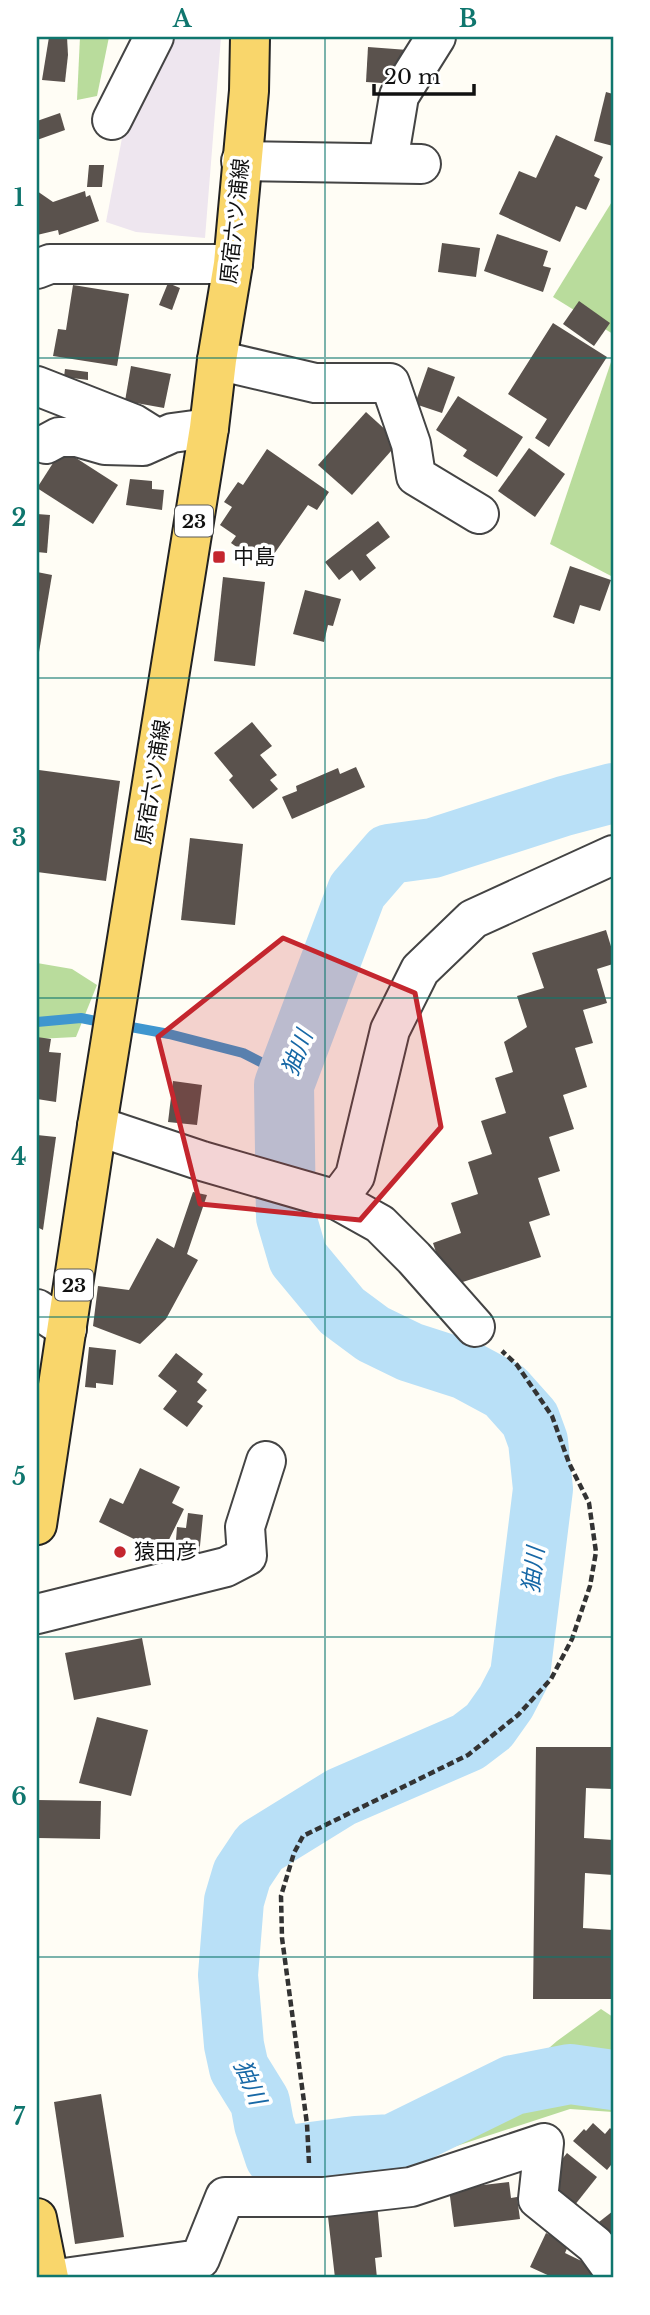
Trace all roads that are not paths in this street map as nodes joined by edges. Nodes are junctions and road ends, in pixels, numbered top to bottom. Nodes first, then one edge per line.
1 (154, 37) edge
2 (250, 37) edge
3 (436, 37) edge
4 (112, 120) dead end
5 (241, 161) junction
6 (37, 252) edge
7 (179, 263) junction
8 (233, 264) junction
9 (37, 269) edge
10 (217, 360) junction
11 (37, 386) edge
12 (209, 428) junction
13 (158, 439) junction
14 (46, 444) dead end
15 (479, 513) dead end
16 (613, 855) edge
17 (97, 1126) junction
18 (337, 1200) junction
19 (52, 1319) edge
20 (475, 1327) road end
21 (266, 1461) dead end
22 (37, 1525) edge
23 (37, 1614) edge
24 (613, 2270) edge
25 (64, 2278) edge

1 - 4 street
2 - 5 main road, 原宿六ツ浦線 / 23
3 - 5 street
5 - 8 main road, 原宿六ツ浦線 / 23
6 - 7 street
7 - 8 street
7 - 9 street
8 - 10 main road, 原宿六ツ浦線 / 23
10 - 12 main road, 原宿六ツ浦線 / 23
10 - 15 street
11 - 13 street
12 - 13 street
12 - 17 main road, 原宿六ツ浦線 / 23
13 - 14 street
16 - 18 street
17 - 18 street
17 - 19 main road, 原宿六ツ浦線 / 23
18 - 20 street
19 - 22 main road, 原宿六ツ浦線 / 23
21 - 23 street
24 - 25 street

